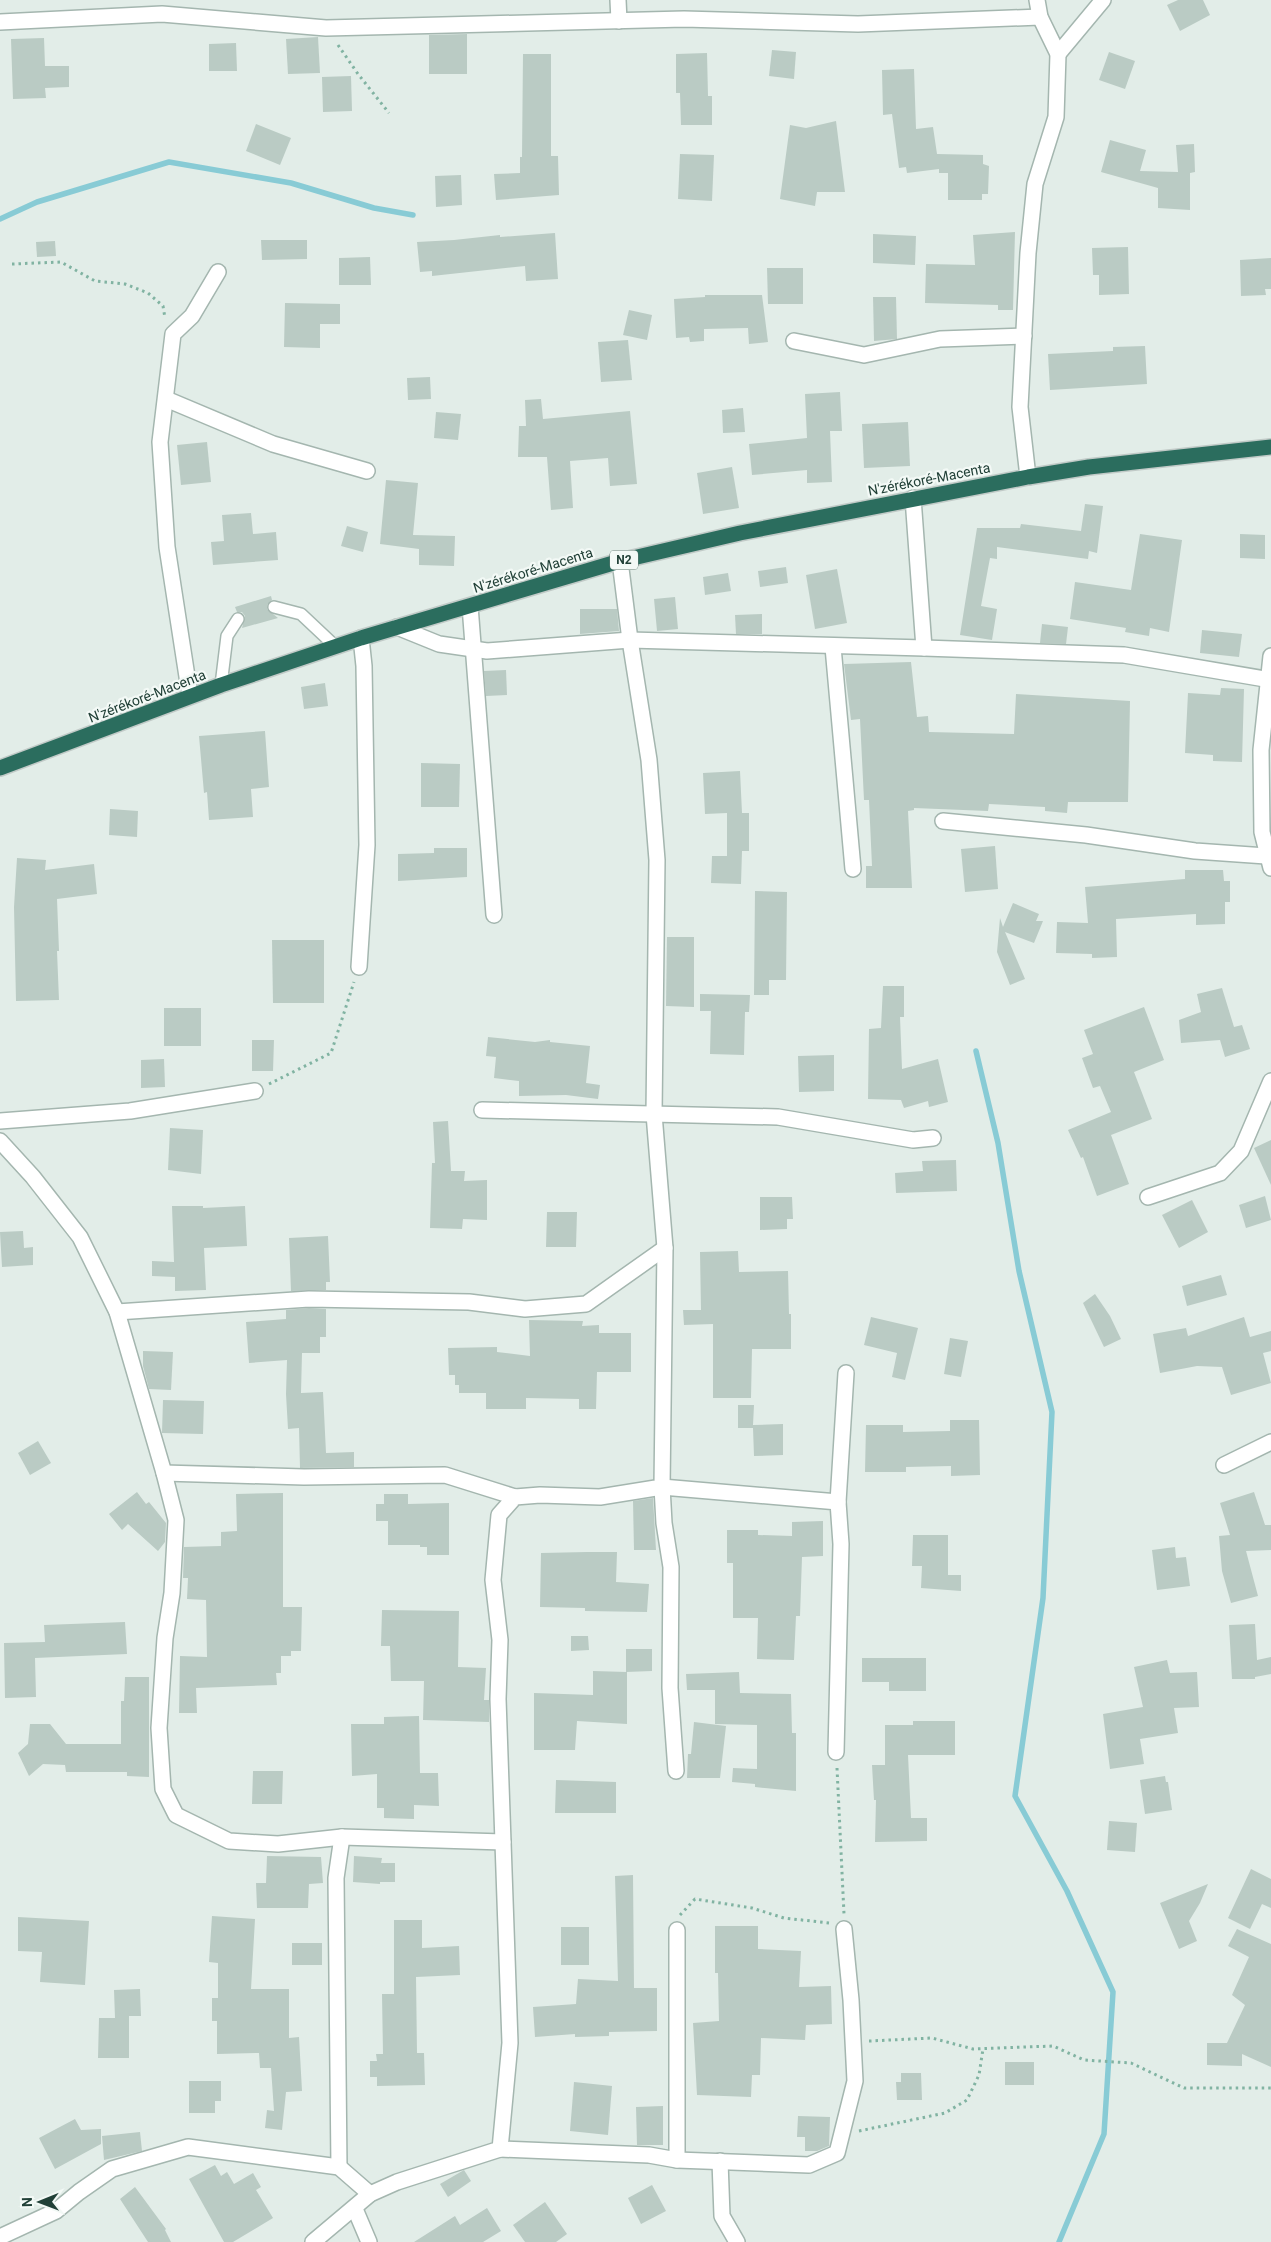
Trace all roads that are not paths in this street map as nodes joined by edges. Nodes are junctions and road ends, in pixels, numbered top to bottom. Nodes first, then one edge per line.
1 (618, 0) edge
2 (1037, 0) edge
3 (1103, 0) edge
4 (1040, 17) junction
5 (619, 21) junction
6 (0, 22) edge
7 (1058, 54) junction
8 (218, 272) dead end
9 (1024, 336) junction
10 (794, 341) dead end
11 (166, 399) junction
12 (1271, 447) edge
13 (367, 471) dead end
14 (1028, 477) junction
15 (913, 498) junction
16 (620, 561) junction
17 (470, 606) junction
18 (274, 607) dead end
19 (238, 619) dead end
20 (397, 627) junction
21 (361, 638) junction
22 (630, 640) junction
23 (335, 646) junction
24 (833, 647) junction
25 (924, 648) junction
26 (474, 649) junction
27 (1271, 656) edge
28 (1269, 680) edge
29 (221, 685) junction
30 (190, 696) junction
31 (0, 768) edge
32 (943, 822) dead end
33 (1269, 862) edge
34 (853, 869) dead end
35 (494, 915) dead end
36 (359, 967) road end
37 (1271, 1081) edge
38 (255, 1091) road end
39 (482, 1110) dead end
40 (654, 1114) junction
41 (0, 1120) edge
42 (933, 1138) dead end
43 (0, 1141) edge
44 (1148, 1196) dead end
45 (665, 1248) junction
46 (117, 1312) junction
47 (846, 1373) dead end
48 (1271, 1442) edge
49 (1224, 1465) dead end
50 (164, 1473) junction
51 (662, 1487) junction
52 (515, 1496) junction
53 (838, 1502) junction
54 (836, 1752) road end
55 (676, 1771) dead end
56 (342, 1837) junction
57 (503, 1842) junction
58 (844, 1929) road end
59 (677, 1930) road end
60 (500, 2148) junction
61 (677, 2160) junction
62 (720, 2161) junction
63 (339, 2167) junction
64 (370, 2194) junction
65 (354, 2209) junction
66 (0, 2237) edge
67 (313, 2242) edge
68 (369, 2242) edge
69 (738, 2242) edge

1 - 5 street
2 - 4 street
3 - 7 street
4 - 5 street
4 - 7 street
5 - 6 street
7 - 9 street
8 - 11 street
9 - 10 street
9 - 14 street
11 - 13 street
11 - 30 street
12 - 14 highway, N'zérékoré-Macenta / N2
14 - 15 highway, N'zérékoré-Macenta / N2
15 - 16 highway, N'zérékoré-Macenta / N2
15 - 25 street
16 - 17 highway, N'zérékoré-Macenta / N2
16 - 22 street
17 - 20 highway, N'zérékoré-Macenta / N2
17 - 26 street
18 - 23 lane
19 - 29 lane
20 - 21 highway, N'zérékoré-Macenta / N2
20 - 26 street
21 - 23 highway, N'zérékoré-Macenta / N2
21 - 36 street
22 - 24 street
22 - 26 street
22 - 40 street
23 - 29 highway, N'zérékoré-Macenta / N2
24 - 25 street
24 - 34 street
25 - 28 street
26 - 35 street
27 - 28 street
28 - 33 street
29 - 30 highway, N'zérékoré-Macenta / N2
30 - 31 highway, N'zérékoré-Macenta / N2
32 - 33 street
37 - 44 street
38 - 41 street
39 - 40 street
40 - 42 street
40 - 45 street
43 - 46 street
45 - 46 street
45 - 51 street
46 - 50 street
47 - 53 street
48 - 49 street
50 - 52 street
50 - 56 street
51 - 52 street
51 - 53 street
51 - 55 street
52 - 57 street
53 - 54 street
56 - 57 street
56 - 63 street
57 - 60 street
58 - 62 street
59 - 61 street
60 - 61 street
60 - 64 street
61 - 62 street
62 - 69 street
63 - 64 street
63 - 66 street
64 - 65 street
65 - 67 street
65 - 68 street

